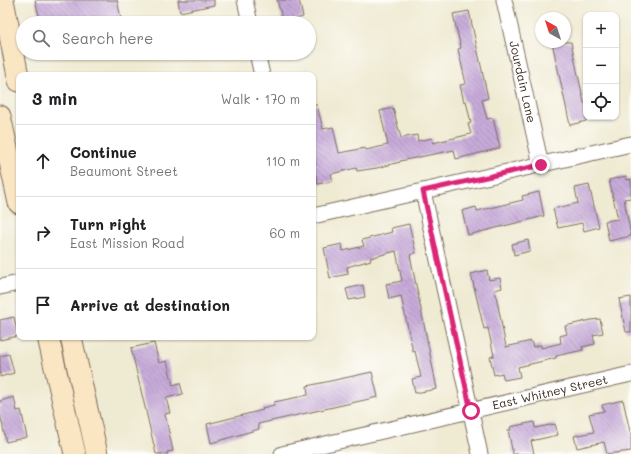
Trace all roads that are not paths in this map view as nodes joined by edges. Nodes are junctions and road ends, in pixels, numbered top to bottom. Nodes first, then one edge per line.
1 (3, 0) edge
2 (245, 0) edge
3 (504, 0) edge
4 (248, 16) edge
5 (259, 60) edge
6 (17, 72) edge
7 (261, 72) edge
8 (0, 116) edge
9 (631, 144) edge
10 (541, 165) junction
11 (16, 189) edge
12 (423, 191) junction
13 (316, 215) edge
14 (16, 284) edge
15 (0, 287) edge
16 (49, 340) edge
17 (72, 340) edge
18 (631, 374) edge
19 (471, 411) junction
20 (75, 454) edge
21 (97, 454) edge
22 (282, 454) edge
23 (480, 454) edge

1 - 6 main road
2 - 4 street
3 - 10 street, Jourdain Lane
5 - 7 street
8 - 11 main road
9 - 10 street
10 - 12 street
12 - 13 street
12 - 19 street
14 - 15 street
16 - 20 main road
17 - 21 main road
18 - 19 street, East Whitney Street
19 - 22 street, East Whitney Street
19 - 23 street

